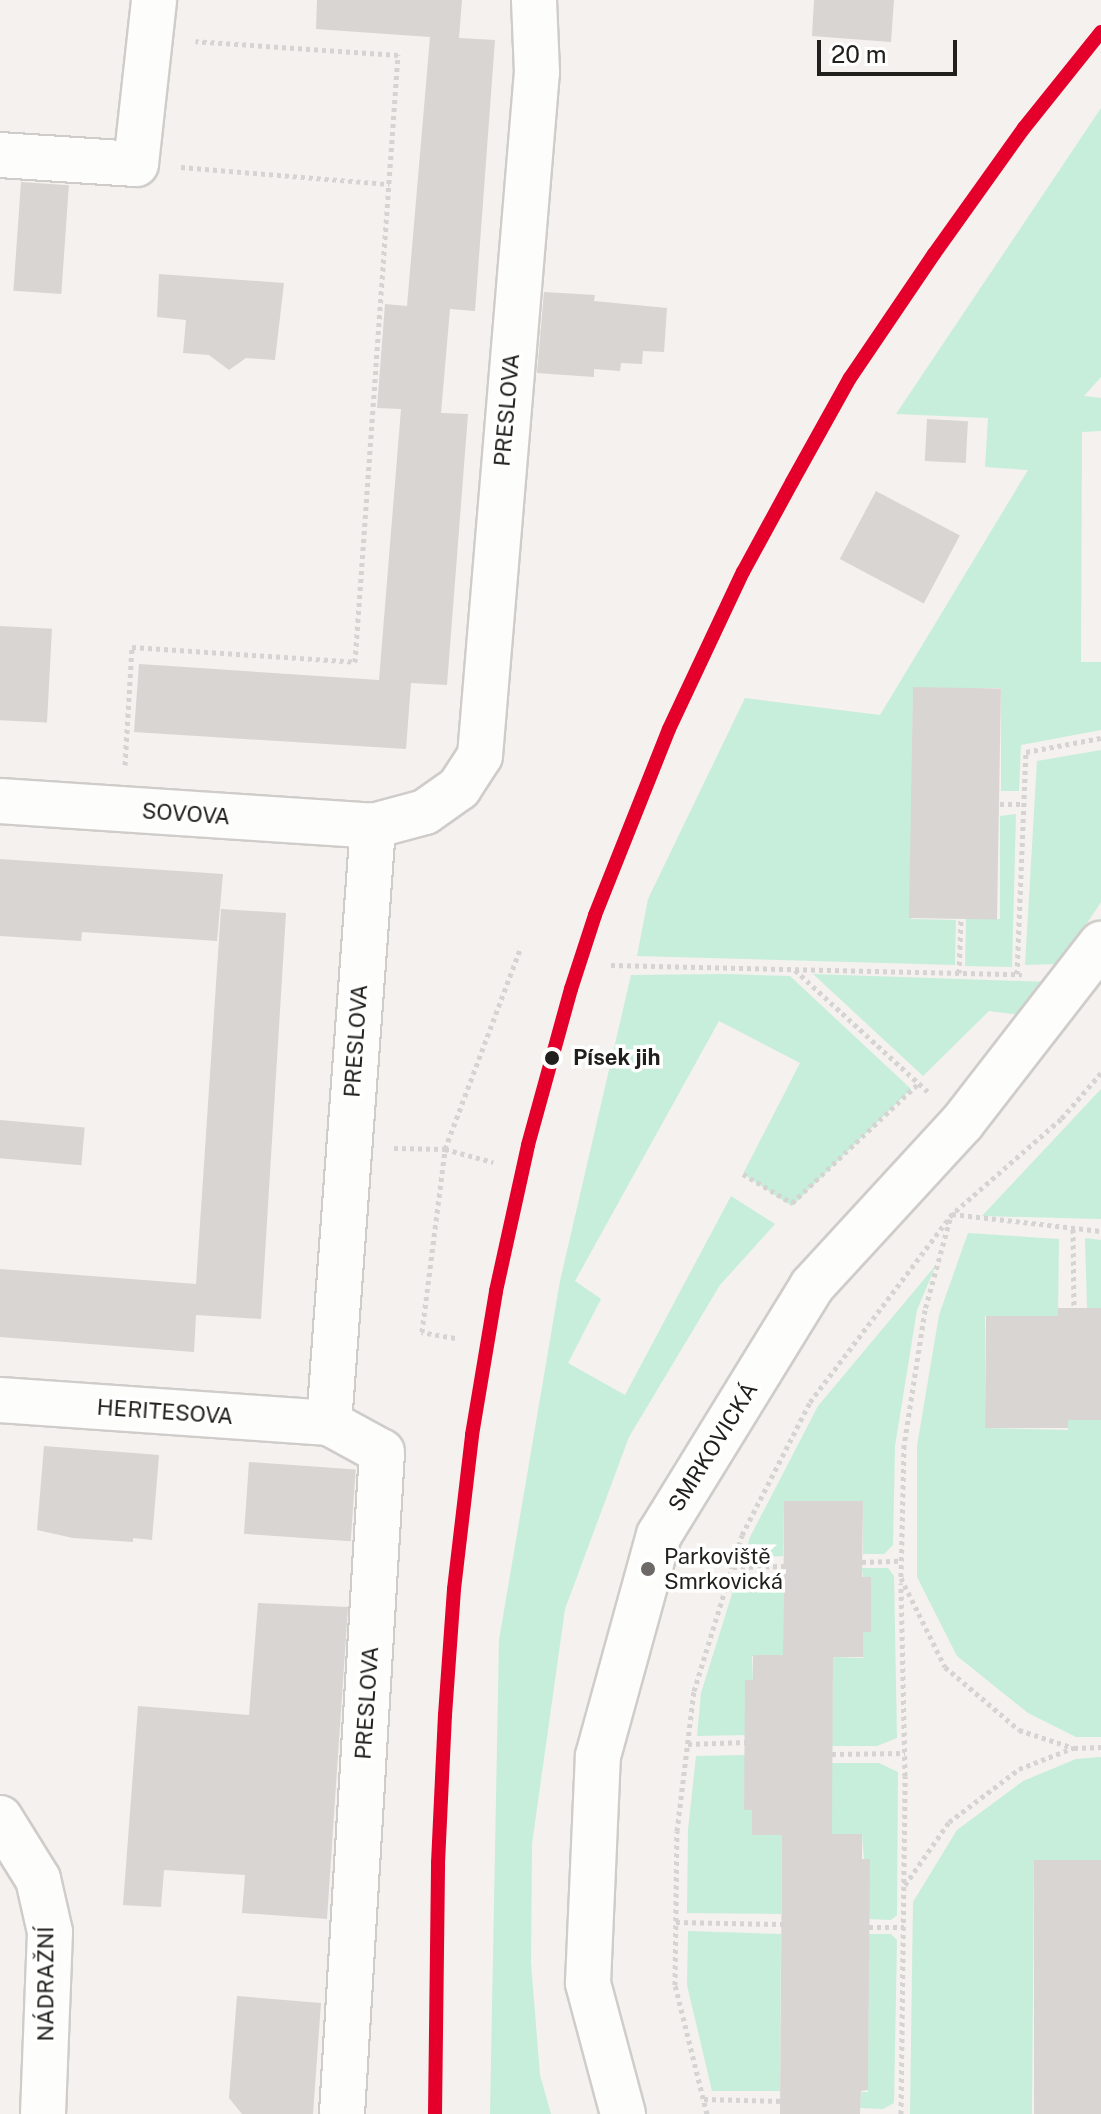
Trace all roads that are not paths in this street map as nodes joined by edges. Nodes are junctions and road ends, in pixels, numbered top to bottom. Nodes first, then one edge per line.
1 (534, 0) edge
2 (152, 19) edge
3 (0, 155) edge
4 (0, 801) edge
5 (373, 826) junction
6 (1090, 960) edge
7 (0, 1400) edge
8 (329, 1423) junction
9 (0, 1818) edge
10 (43, 2114) edge
11 (342, 2114) edge
12 (623, 2114) edge

1 - 5 street, PRESLOVA
2 - 3 street
4 - 5 street, SOVOVA
5 - 8 street, PRESLOVA
6 - 12 street, SMRKOVICKÁ
7 - 8 street, HERITESOVA
8 - 11 street, PRESLOVA
9 - 10 street, NÁDRAŽNÍ

